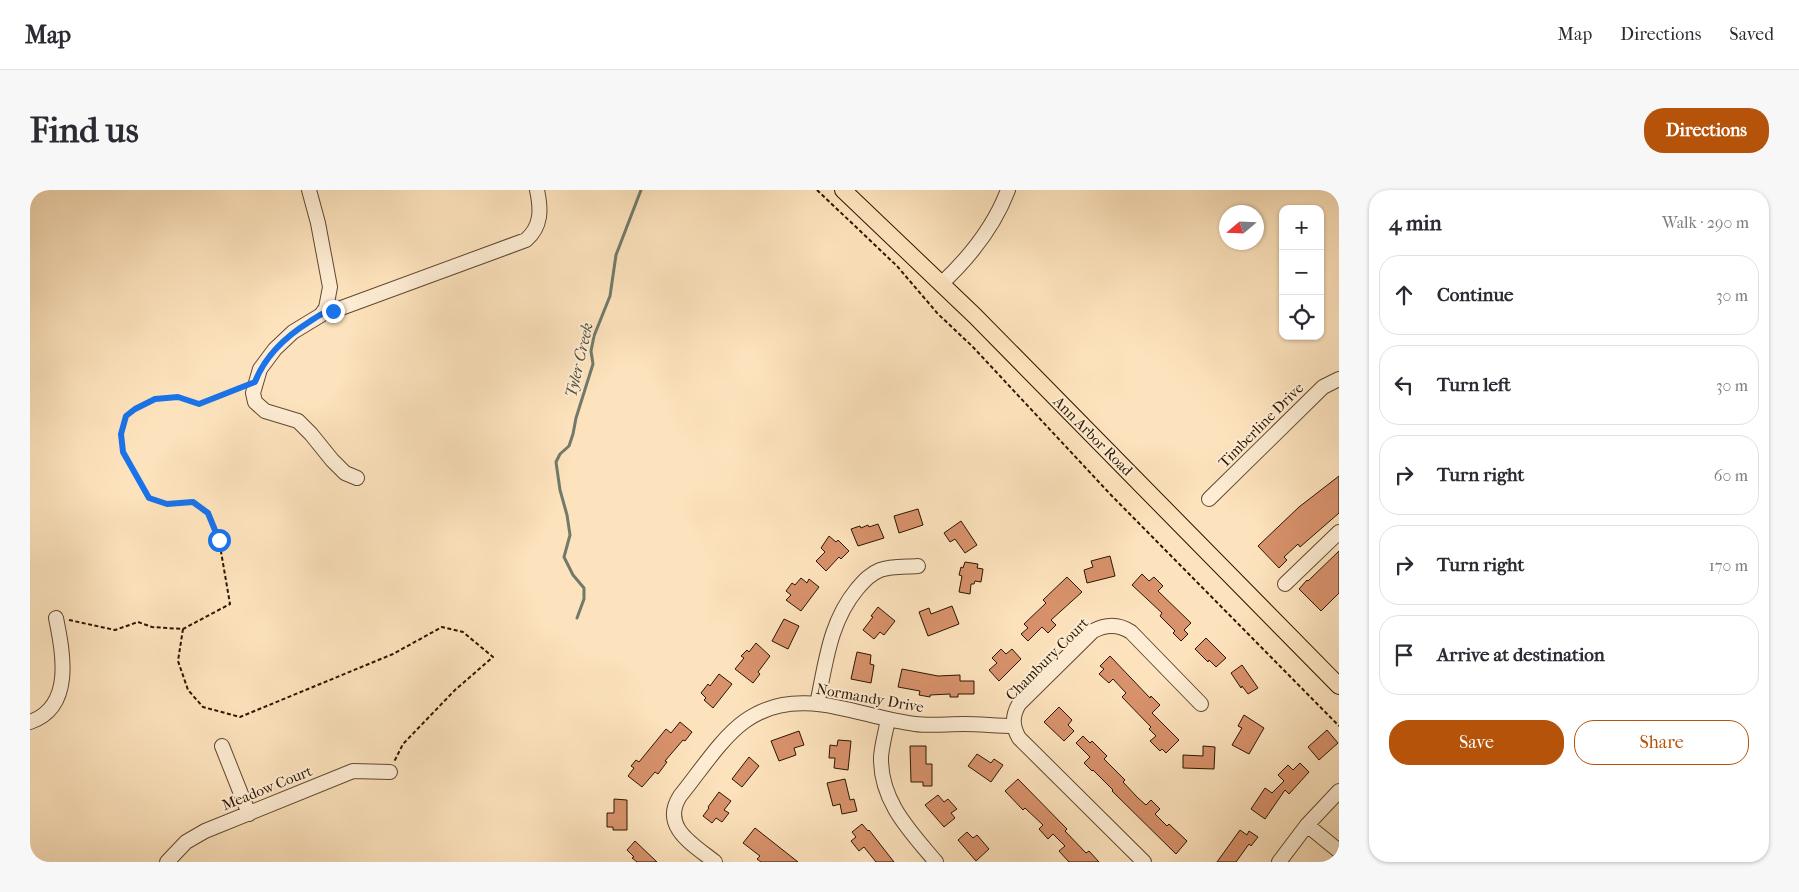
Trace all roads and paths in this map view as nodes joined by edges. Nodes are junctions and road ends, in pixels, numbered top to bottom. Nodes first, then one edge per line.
1 (309, 190) edge
2 (537, 190) edge
3 (816, 190) edge
4 (843, 190) edge
5 (1008, 190) edge
6 (941, 284) junction
7 (322, 312) junction
8 (1339, 380) edge
9 (255, 382) junction
10 (358, 478) dead end
11 (1209, 500) dead end
12 (1339, 532) edge
13 (918, 566) dead end
14 (1285, 584) dead end
15 (56, 618) joint
16 (183, 629) junction
17 (1339, 686) edge
18 (817, 704) junction
19 (1201, 704) dead end
20 (888, 719) junction
21 (30, 722) edge
22 (1014, 726) junction
23 (1339, 726) edge
24 (222, 746) dead end
25 (390, 772) joint
26 (1339, 790) edge
27 (249, 814) junction
28 (1307, 825) junction
29 (1339, 852) edge
30 (167, 862) edge
31 (715, 862) edge
32 (936, 862) edge
33 (1144, 862) edge
34 (1279, 862) edge

1 - 7 street
2 - 7 street
3 - 23 path
4 - 6 main road, Ann Arbor Road
5 - 6 street
6 - 17 main road, Ann Arbor Road
7 - 9 street
8 - 11 street, Timberline Drive
9 - 10 street
9 - 16 path
12 - 14 street
13 - 18 street
15 - 16 path
15 - 21 street
16 - 25 path
18 - 20 street, Normandy Drive
18 - 31 street, Normandy Drive
19 - 22 street, Chambury Court
20 - 22 street, Normandy Drive
20 - 32 street
22 - 33 street
24 - 27 street
25 - 27 street, Meadow Court
26 - 28 street
27 - 30 street, Meadow Court
28 - 29 street
28 - 34 street

